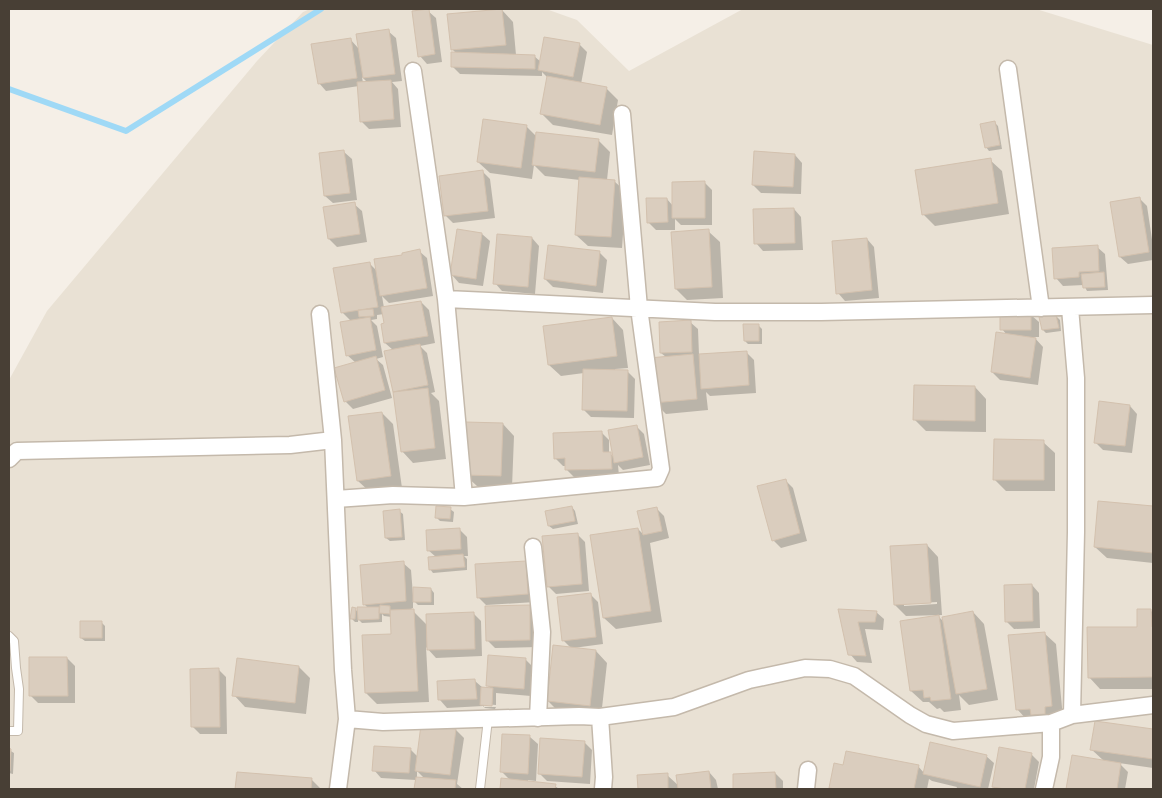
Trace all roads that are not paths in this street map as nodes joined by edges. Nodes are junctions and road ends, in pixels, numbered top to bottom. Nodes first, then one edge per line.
1 (1008, 69) dead end
2 (413, 71) dead end
3 (622, 114) dead end
4 (446, 298) junction
5 (1153, 305) edge
6 (639, 308) junction
7 (1040, 308) junction
8 (1070, 308) junction
9 (320, 314) dead end
10 (333, 440) junction
11 (9, 459) edge
12 (464, 497) junction
13 (336, 499) junction
14 (533, 548) dead end
15 (9, 636) edge
16 (1153, 705) edge
17 (1072, 716) junction
18 (600, 717) junction
19 (348, 718) junction
20 (538, 718) junction
21 (488, 719) junction
22 (1052, 723) junction
23 (9, 731) edge
24 (808, 770) dead end
25 (338, 789) edge
26 (480, 789) edge
27 (603, 789) edge
28 (806, 789) edge
29 (1044, 789) edge

1 - 7 street
2 - 4 street
3 - 6 street
4 - 6 street
4 - 12 street
5 - 8 street
6 - 7 street
6 - 12 street
7 - 8 street
8 - 17 street
9 - 10 street
10 - 11 street
10 - 13 street
12 - 13 street
13 - 19 street
14 - 20 street
15 - 23 lane
16 - 17 street
17 - 22 street
18 - 20 street
18 - 22 street
18 - 27 street
19 - 21 street
19 - 25 street
20 - 21 street
21 - 26 lane
22 - 29 street
24 - 28 street

